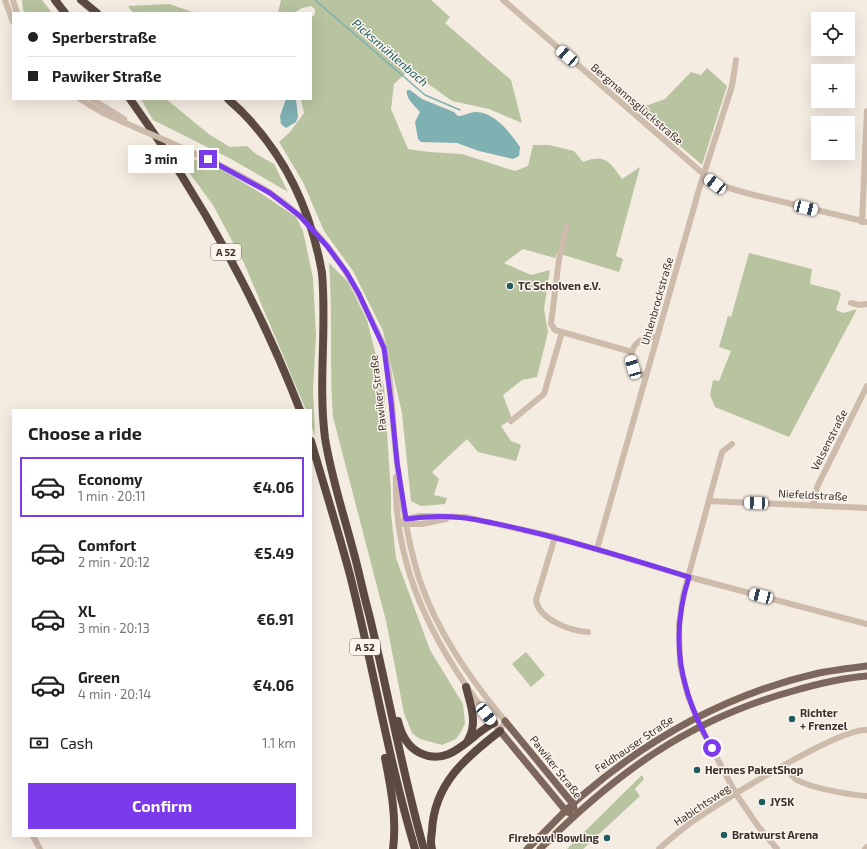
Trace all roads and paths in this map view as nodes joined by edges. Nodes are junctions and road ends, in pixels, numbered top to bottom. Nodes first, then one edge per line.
1 (5, 0) edge
2 (13, 0) edge
3 (55, 0) edge
4 (81, 0) edge
5 (503, 0) edge
6 (17, 12) edge
7 (64, 12) edge
8 (95, 12) edge
9 (12, 19) edge
10 (736, 60) dead end
11 (82, 100) edge
12 (94, 100) edge
13 (131, 100) edge
14 (229, 100) edge
15 (867, 111) edge
16 (141, 130) junction
17 (705, 175) junction
18 (864, 222) edge
19 (567, 226) dead end
20 (851, 303) dead end
21 (867, 304) edge
22 (562, 332) junction
23 (657, 337) junction
24 (632, 352) junction
25 (646, 377) junction
26 (867, 386) edge
27 (300, 409) edge
28 (511, 421) dead end
29 (312, 444) edge
30 (732, 444) dead end
31 (397, 462) junction
32 (709, 501) junction
33 (813, 505) junction
34 (867, 508) edge
35 (407, 522) junction
36 (399, 523) junction
37 (555, 537) junction
38 (597, 549) junction
39 (689, 577) junction
40 (867, 624) edge
41 (588, 632) dead end
42 (867, 666) edge
43 (382, 669) junction
44 (867, 676) edge
45 (466, 688) junction
46 (696, 717) junction
47 (381, 720) junction
48 (505, 721) junction
49 (494, 723) junction
50 (700, 726) junction
51 (867, 730) edge
52 (500, 731) junction
53 (465, 745) junction
54 (784, 766) junction
55 (736, 794) junction
56 (867, 796) edge
57 (573, 804) junction
58 (566, 811) junction
59 (574, 815) junction
60 (34, 837) edge
61 (867, 847) edge
62 (40, 849) edge
63 (393, 849) edge
64 (415, 849) edge
65 (424, 849) edge
66 (432, 849) edge
67 (527, 849) edge
68 (540, 849) edge
69 (659, 849) edge
70 (777, 849) edge
71 (865, 849) edge

1 - 9 street
2 - 6 street
3 - 7 highway
4 - 8 highway
5 - 17 street, Bergmannsglückstraße
10 - 17 street, Uhlenbrockstraße
11 - 16 street, Pawiker Straße
12 - 16 street, Pawiker Straße
13 - 27 highway, A 52
14 - 43 highway, A 52, bridge
15 - 18 street
16 - 31 street, Pawiker Straße, bridge
17 - 18 street, Bergmannsglückstraße
17 - 23 street, Uhlenbrockstraße
19 - 22 street
20 - 21 street
22 - 24 street
22 - 28 street
23 - 24 street
23 - 25 street, Uhlenbrockstraße
24 - 25 street
25 - 38 street, Uhlenbrockstraße
26 - 33 street, Velsenstraße
29 - 47 highway, A 52
30 - 32 street
31 - 35 street, Pawiker Straße
31 - 36 street, Pawiker Straße
32 - 33 street, Niefeldstraße
32 - 39 street
33 - 34 street, Niefeldstraße
35 - 36 street
35 - 37 street
35 - 48 street, Pawiker Straße
36 - 45 street, Pawiker Straße
37 - 38 street
37 - 41 street
38 - 39 street
39 - 40 street
39 - 46 street
42 - 46 main road, Feldhauser Straße
43 - 53 highway
43 - 65 highway, A 52
44 - 50 main road, Feldhauser Straße
45 - 49 street, Pawiker Straße
45 - 53 highway
46 - 50 street
46 - 57 main road, Feldhauser Straße
47 - 63 highway
47 - 64 highway, A 52
48 - 49 street
48 - 52 street
48 - 57 main road, Pawiker Straße
49 - 52 street, Pawiker Straße
49 - 53 highway
50 - 55 street
50 - 59 main road, Feldhauser Straße
51 - 54 street, Habichtsweg
52 - 58 main road, Pawiker Straße
52 - 66 highway
54 - 55 street, Habichtsweg
54 - 56 street
55 - 69 street, Habichtsweg
55 - 70 street
57 - 58 main road, Feldhauser Straße
57 - 59 main road, Pawiker Straße
58 - 59 main road, Pawiker Straße
58 - 67 main road, Feldhauser Straße
59 - 68 main road, Feldhauser Straße
60 - 62 street
61 - 71 street

